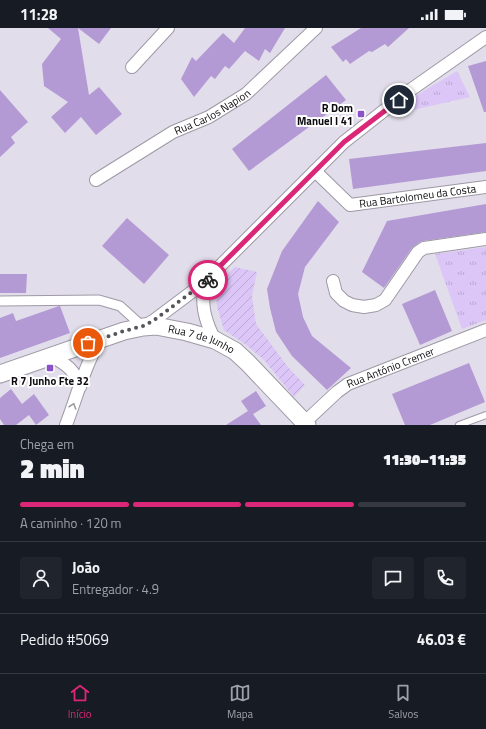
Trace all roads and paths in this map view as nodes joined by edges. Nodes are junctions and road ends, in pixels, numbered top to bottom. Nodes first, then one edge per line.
1 (168, 28) edge
2 (316, 28) edge
3 (486, 37) edge
4 (132, 67) dead end
5 (315, 171) junction
6 (96, 180) dead end
7 (486, 187) edge
8 (486, 239) edge
9 (209, 279) junction
10 (333, 280) dead end
11 (0, 301) edge
12 (143, 326) junction
13 (486, 330) edge
14 (101, 338) junction
15 (215, 340) junction
16 (51, 356) junction
17 (0, 374) edge
18 (80, 388) junction
19 (486, 415) edge
20 (306, 424) edge
21 (66, 425) edge
22 (460, 425) edge

1 - 4 street
2 - 6 street, Rua Carlos Napion
3 - 5 street
5 - 7 street, Rua Bartolomeu da Costa
5 - 9 street
8 - 10 street
9 - 12 street
9 - 15 street
11 - 12 street
12 - 14 main road, Rua 7 de Junho
12 - 15 main road, Rua 7 de Junho
13 - 20 street, Rua António Cremer
14 - 16 main road, Rua 7 de Junho
14 - 18 street
15 - 20 main road, Rua 7 de Junho
16 - 17 main road, Rua 7 de Junho
16 - 18 street
21 -> 18 street
19 - 22 lane

